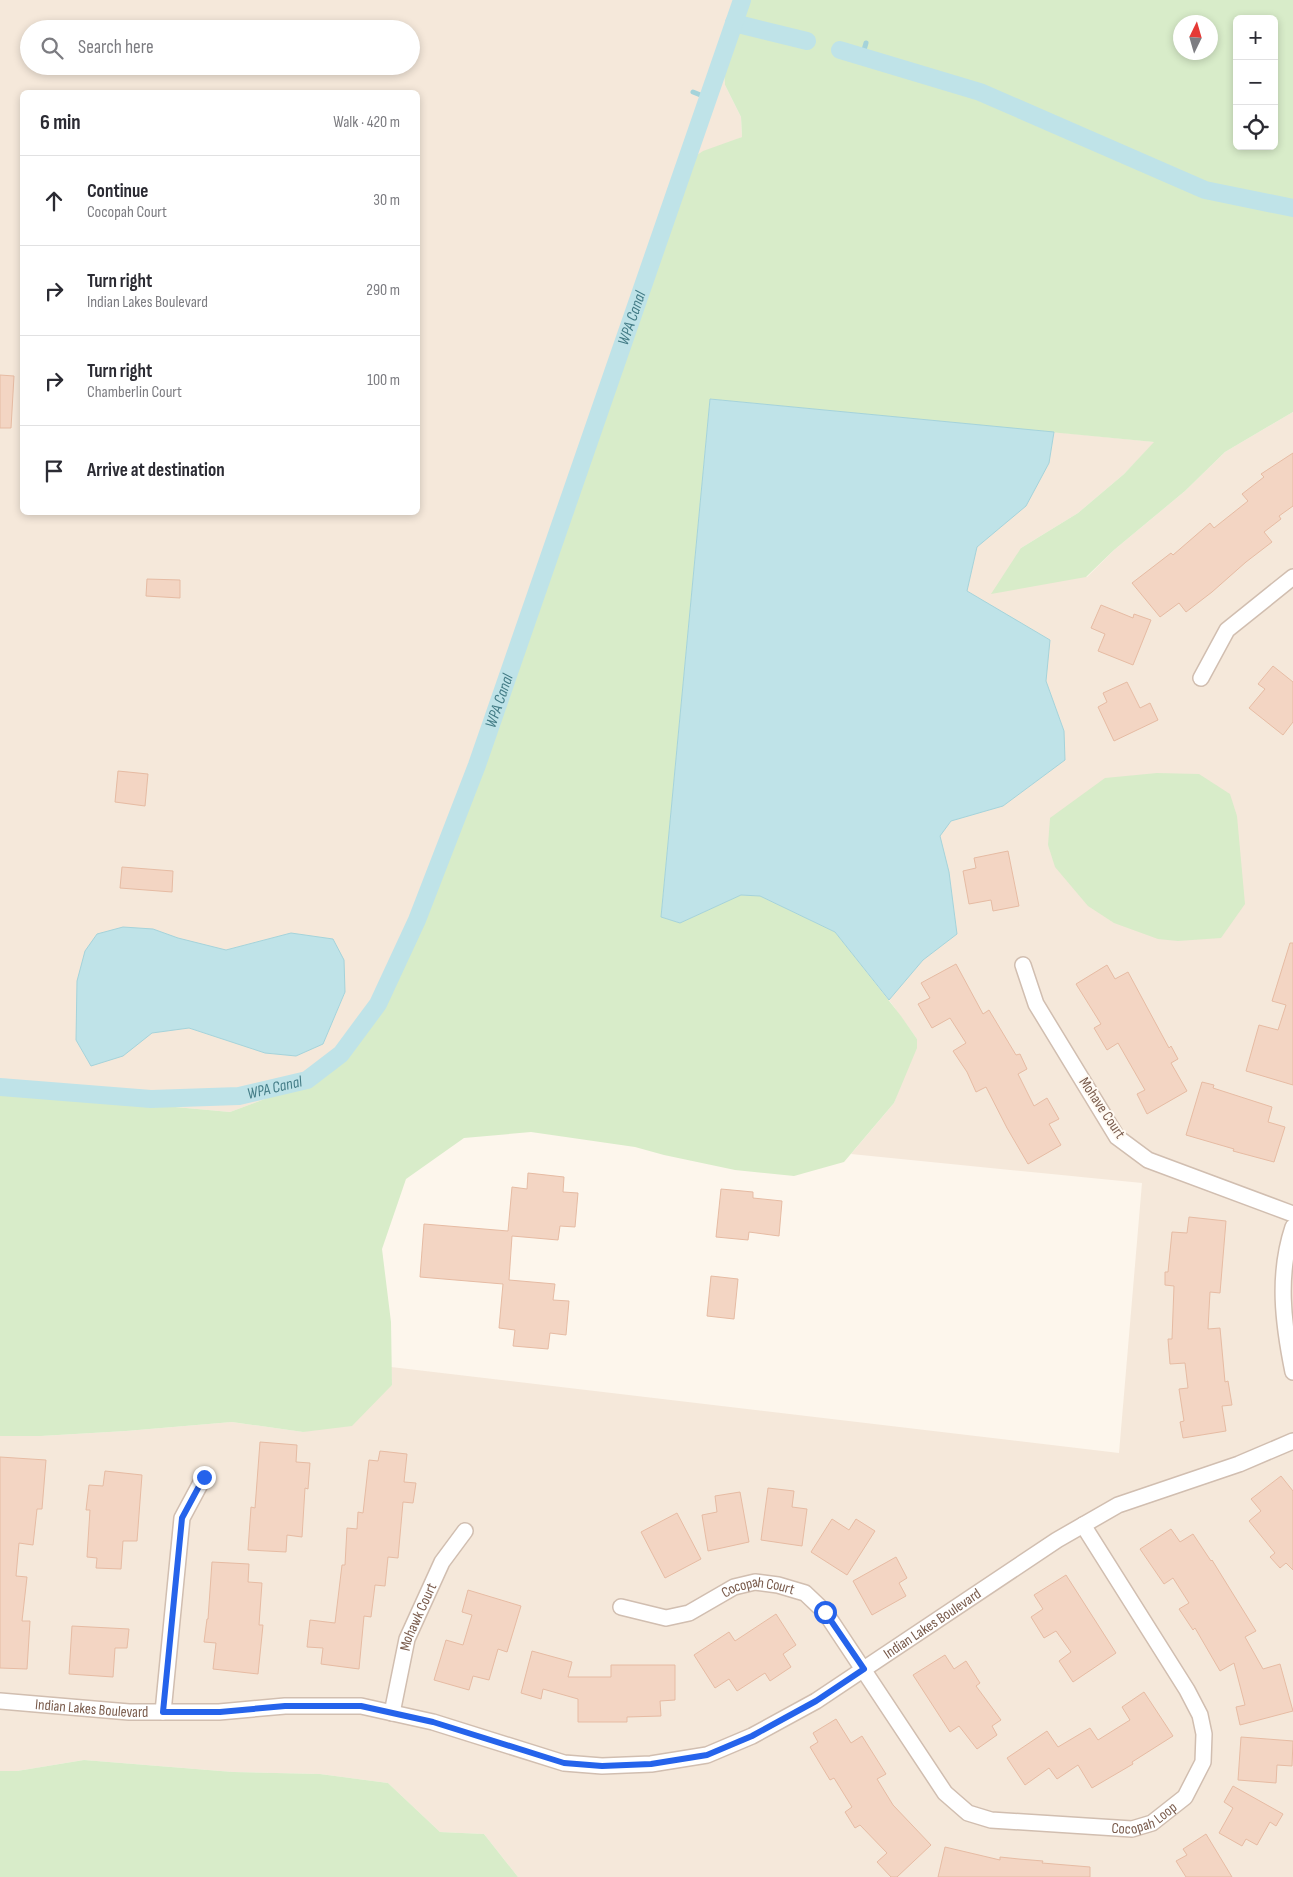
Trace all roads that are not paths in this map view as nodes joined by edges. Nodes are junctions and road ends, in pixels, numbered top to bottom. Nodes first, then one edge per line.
1 (1293, 577) edge
2 (1201, 678) dead end
3 (1023, 965) dead end
4 (1293, 1214) edge
5 (1293, 1227) edge
6 (1293, 1372) edge
7 (1293, 1441) edge
8 (204, 1477) dead end
9 (1083, 1525) junction
10 (465, 1531) dead end
11 (621, 1607) dead end
12 (864, 1669) junction
13 (0, 1701) edge
14 (163, 1712) junction
15 (392, 1712) junction

1 - 2 street
3 - 4 street, Mohave Court
5 - 6 street
7 - 9 street, Indian Lakes Boulevard
8 - 14 street
9 - 12 street, Indian Lakes Boulevard
9 - 12 street, Cocopah Loop
10 - 15 street, Mohawk Court
11 - 12 street, Cocopah Court
12 - 15 street, Indian Lakes Boulevard
13 - 14 street, Indian Lakes Boulevard
14 - 15 street, Indian Lakes Boulevard

